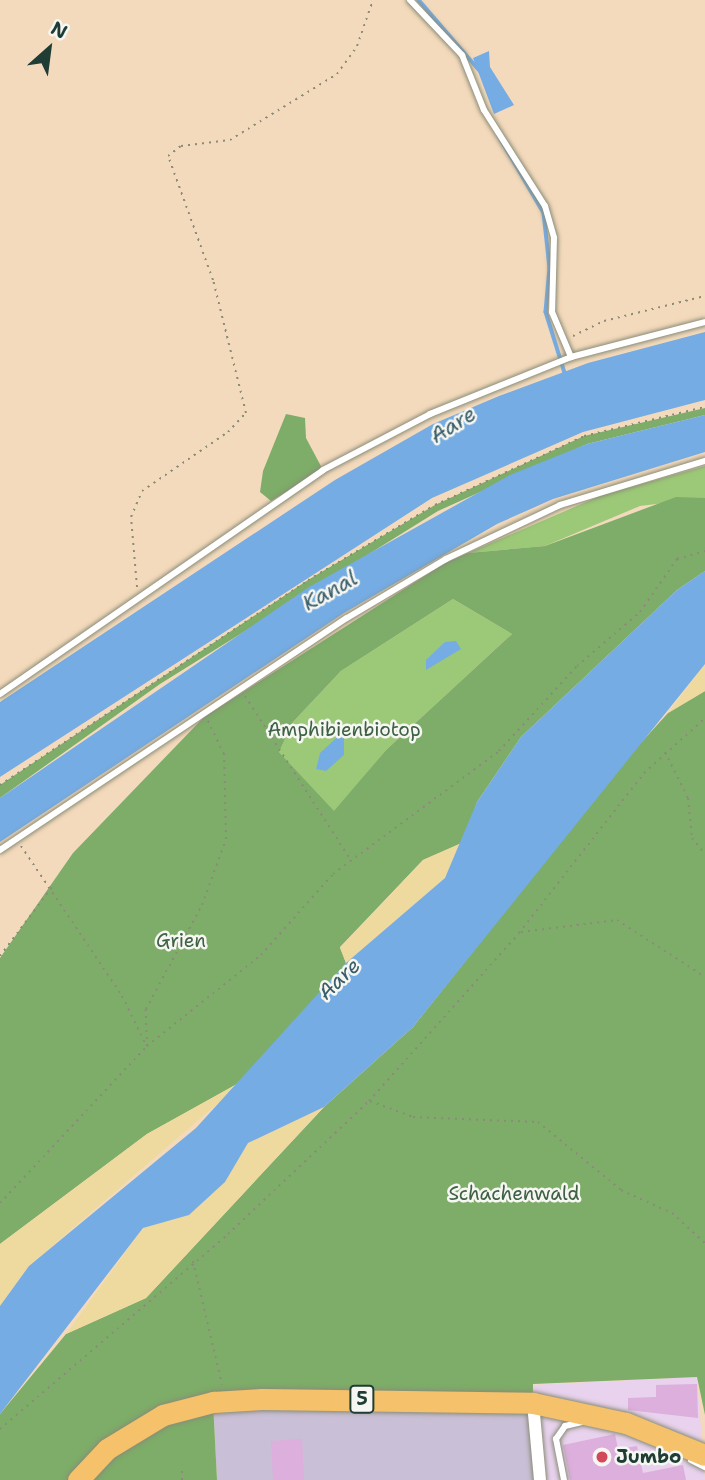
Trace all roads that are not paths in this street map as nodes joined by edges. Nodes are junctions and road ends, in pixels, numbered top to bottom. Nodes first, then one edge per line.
1 (410, 0) edge
2 (705, 322) edge
3 (570, 356) junction
4 (705, 461) edge
5 (0, 694) edge
6 (0, 850) edge
7 (533, 1403) junction
8 (705, 1455) edge
9 (705, 1467) edge
10 (78, 1480) edge
11 (540, 1480) edge
12 (564, 1480) edge

1 - 3 lane
2 - 3 lane
3 - 5 lane
4 - 6 lane
7 - 8 main road, 5
7 - 10 main road, 5
7 - 11 street
9 - 12 lane

